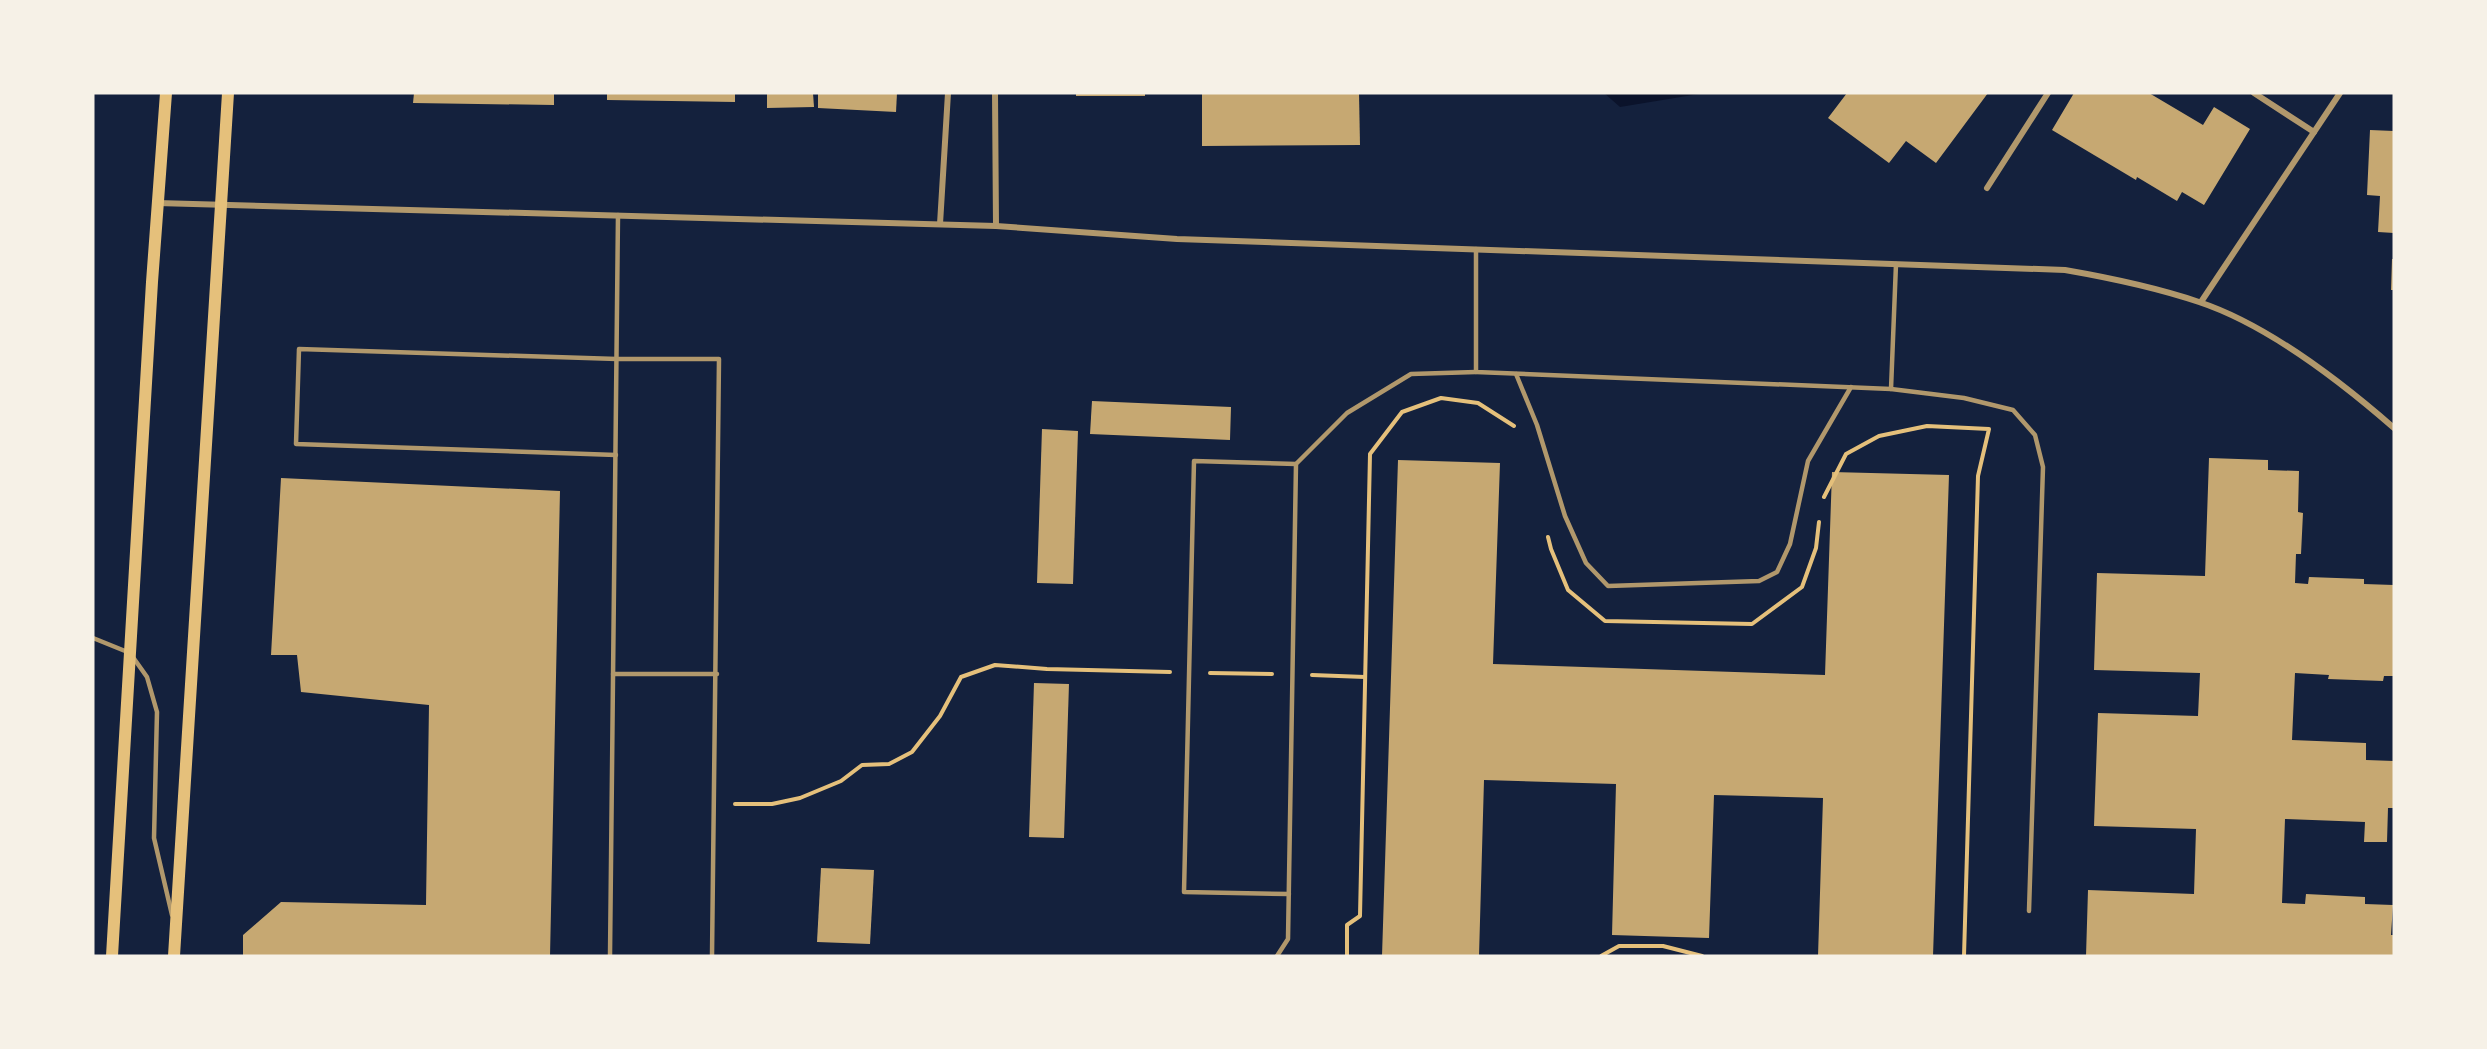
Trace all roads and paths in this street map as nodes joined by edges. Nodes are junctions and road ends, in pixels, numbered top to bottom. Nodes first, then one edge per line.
1 (166, 93) edge
2 (228, 93) edge
3 (948, 93) edge
4 (995, 93) edge
5 (2048, 93) edge
6 (2254, 93) edge
7 (2340, 93) edge
8 (2314, 132) junction
9 (1987, 188) dead end
10 (157, 203) junction
11 (221, 205) junction
12 (618, 215) junction
13 (940, 224) junction
14 (996, 226) junction
15 (1476, 249) junction
16 (1896, 264) junction
17 (2201, 302) junction
18 (616, 358) junction
19 (1476, 372) junction
20 (1516, 374) junction
21 (1851, 387) junction
22 (1891, 389) junction
23 (2394, 428) edge
24 (616, 454) junction
25 (1296, 464) junction
26 (93, 638) edge
27 (130, 653) junction
28 (1190, 672) junction
29 (613, 674) junction
30 (717, 674) junction
31 (1293, 675) junction
32 (714, 804) junction
33 (1289, 894) junction
34 (2029, 911) dead end
35 (175, 930) junction
36 (112, 956) edge
37 (174, 956) edge
38 (610, 956) edge
39 (712, 956) edge
40 (1277, 956) edge
41 (1347, 956) edge
42 (1600, 956) edge
43 (1702, 956) edge

1 - 10 main road
2 - 11 main road
3 - 13 street
4 - 14 street
5 - 9 street
6 - 8 street
7 - 8 street
8 - 17 street
10 - 11 street
10 - 27 main road
11 - 12 street
11 - 35 main road
12 - 13 street
12 - 18 lane
13 - 14 street
14 - 15 street
15 - 16 street
15 - 19 lane
16 - 17 street
16 - 22 lane
17 - 23 street
18 - 24 lane
18 - 24 lane
18 - 30 lane
19 - 20 lane
19 - 25 lane
20 - 21 lane
20 - 21 lane
21 - 22 lane
22 - 34 lane
24 - 29 lane
25 - 28 lane
25 - 31 lane
26 - 27 lane
27 - 35 lane
27 - 36 main road
28 - 31 path
28 - 32 path
28 - 33 lane
29 - 30 lane
29 - 38 lane
30 - 32 lane
31 - 33 lane
31 - 41 path
32 - 39 lane
33 - 40 lane
35 - 37 main road
42 - 43 path

